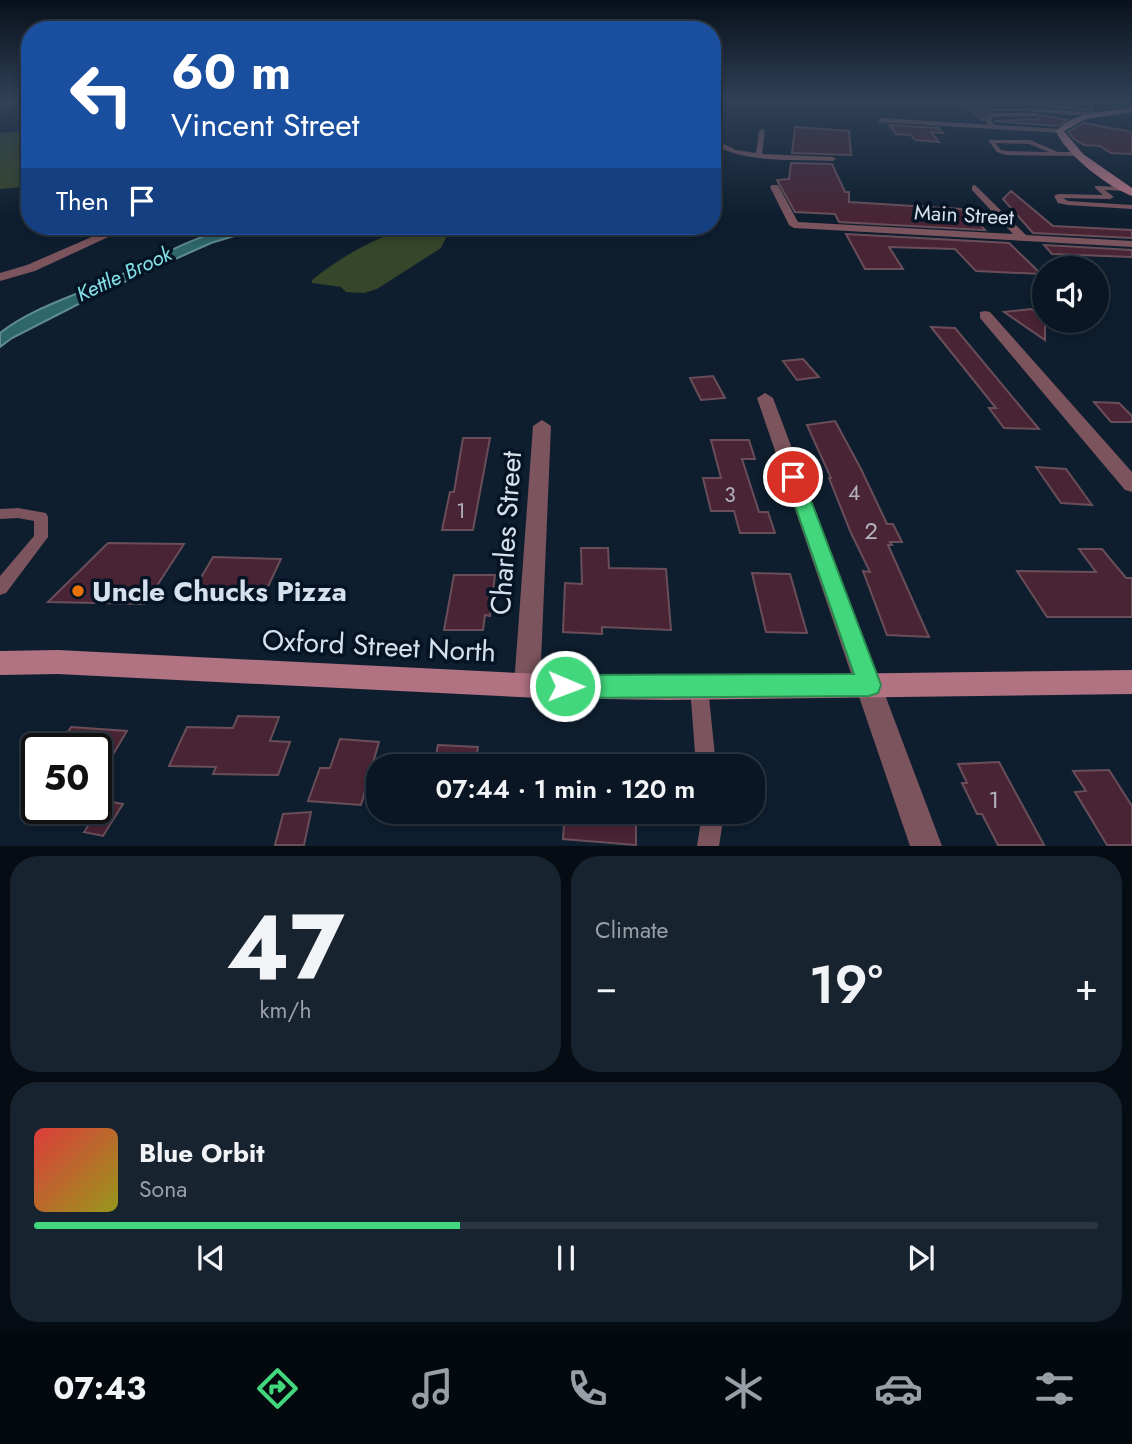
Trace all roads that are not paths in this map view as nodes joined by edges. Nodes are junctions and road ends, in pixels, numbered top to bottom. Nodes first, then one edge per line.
1 (761, 140) edge
2 (1064, 140) edge
3 (721, 146) edge
4 (1055, 152) junction
5 (759, 154) junction
6 (1079, 154) junction
7 (833, 159) dead end
8 (1107, 174) junction
9 (1121, 174) dead end
10 (775, 187) dead end
11 (975, 188) dead end
12 (1129, 191) edge
13 (1110, 197) junction
14 (1132, 199) edge
15 (1132, 207) edge
16 (106, 235) edge
17 (1022, 237) junction
18 (1132, 244) edge
19 (0, 277) edge
20 (985, 315) dead end
21 (765, 398) dead end
22 (542, 426) dead end
23 (1132, 485) edge
24 (0, 514) edge
25 (0, 588) edge
26 (0, 663) edge
27 (1132, 682) edge
28 (527, 685) junction
29 (869, 685) junction
30 (699, 687) junction
31 (705, 754) edge
32 (711, 824) edge
33 (708, 845) edge
34 (926, 845) edge

1 - 5 lane
2 - 6 main road
3 - 5 lane
4 - 4 lane
4 - 6 lane
5 - 7 lane
6 - 8 main road
8 - 9 main road
8 - 12 main road
10 - 17 street, Main Street
11 - 17 street
12 - 13 lane
13 - 14 lane
13 - 15 lane
16 - 19 street
17 - 18 street, Main Street
20 - 23 street
21 - 29 street
22 - 28 street, Charles Street
24 - 25 lane
26 - 28 main road, Oxford Street North
27 - 29 main road, Oxford Street North
28 - 30 main road, Oxford Street North
29 - 30 main road, Oxford Street North
29 - 34 street
30 - 31 lane
32 - 33 lane

